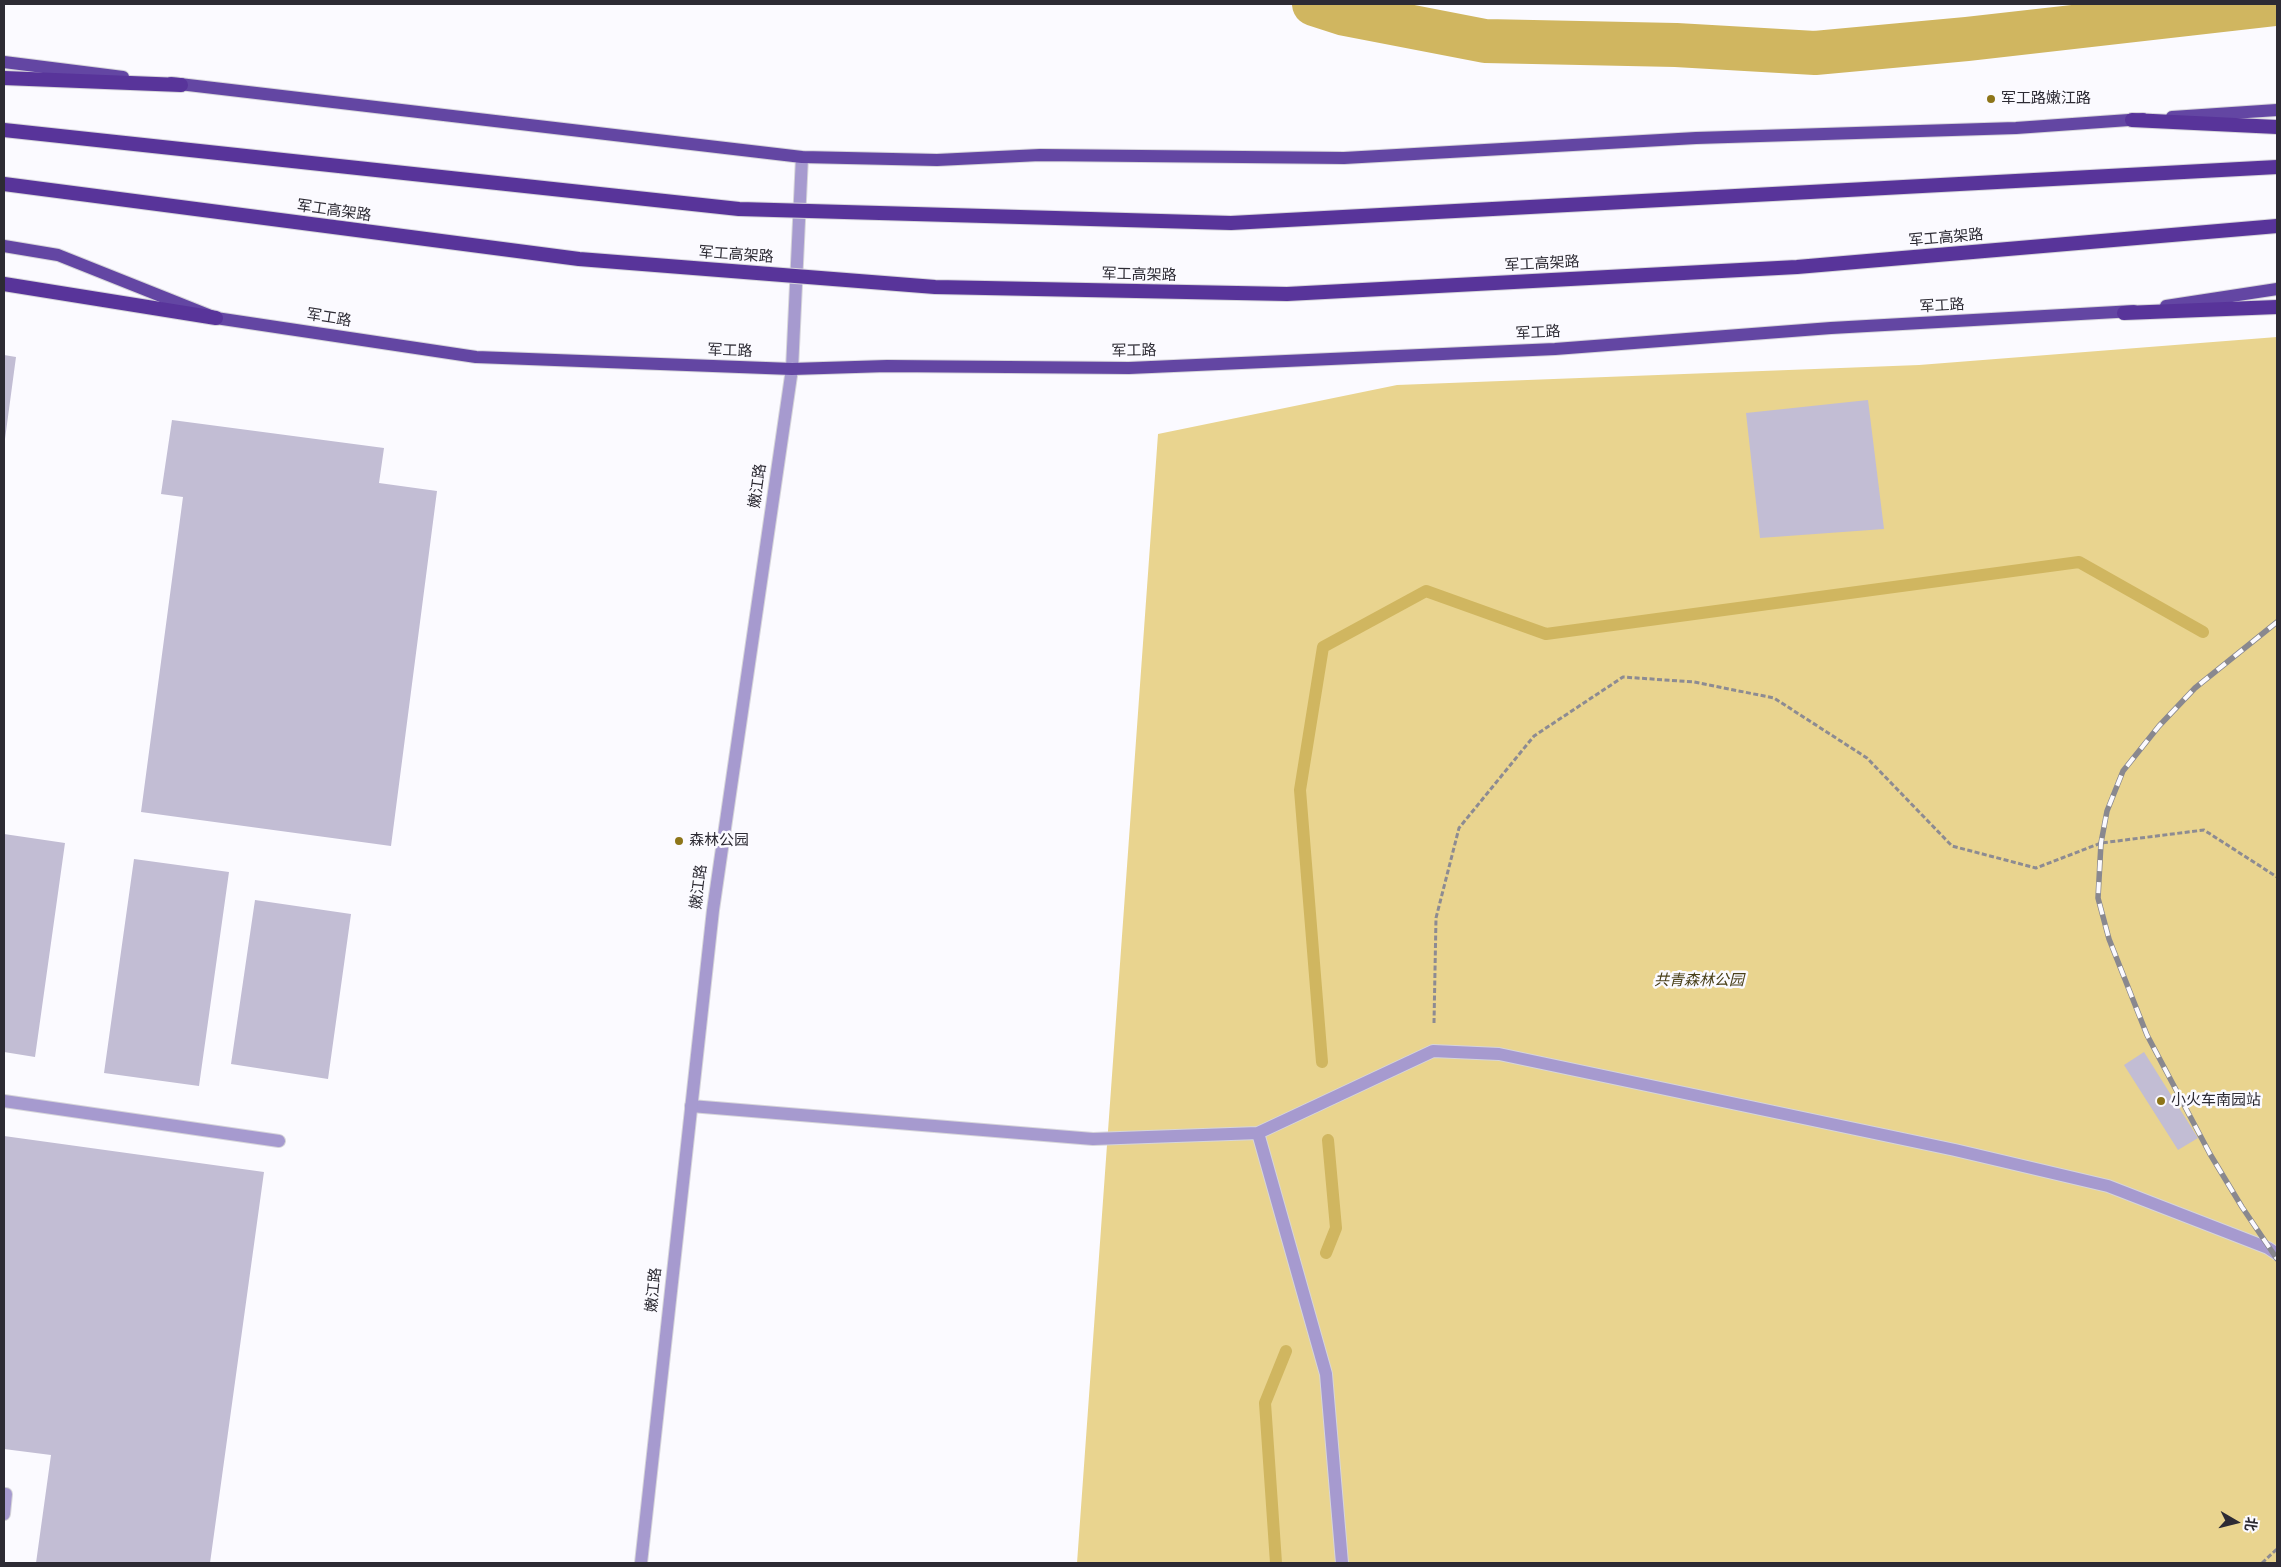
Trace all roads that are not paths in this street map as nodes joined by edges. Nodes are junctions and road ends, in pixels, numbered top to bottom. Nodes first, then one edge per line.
1 (4, 62) edge
2 (4, 78) edge
3 (181, 84) junction
4 (2277, 110) edge
5 (2132, 120) junction
6 (2277, 127) edge
7 (4, 130) edge
8 (802, 157) junction
9 (2277, 167) edge
10 (4, 184) edge
11 (2277, 226) edge
12 (4, 246) edge
13 (4, 284) edge
14 (2277, 290) edge
15 (2277, 307) edge
16 (2124, 313) junction
17 (216, 318) junction
18 (792, 369) junction
19 (4, 1101) edge
20 (691, 1106) junction
21 (1258, 1134) junction
22 (279, 1141) dead end
23 (2277, 1254) edge
24 (4, 1494) edge
25 (4, 1514) edge
26 (641, 1563) edge
27 (1342, 1563) edge

1 - 3 main road
2 - 3 highway
3 - 8 main road
4 - 5 main road
5 - 6 highway
5 - 8 main road
7 - 9 highway, bridge
8 - 18 street, 嫩江路
10 - 11 highway, 军工高架路, bridge
12 - 17 main road, 军工路
13 - 17 highway
14 - 16 main road, 军工路
15 - 16 highway
16 - 18 main road, 军工路
17 - 18 main road, 军工路
18 - 20 street, 嫩江路
19 - 22 street
20 - 21 street
20 - 26 street, 嫩江路
21 - 23 street
21 - 27 street
24 - 25 street

